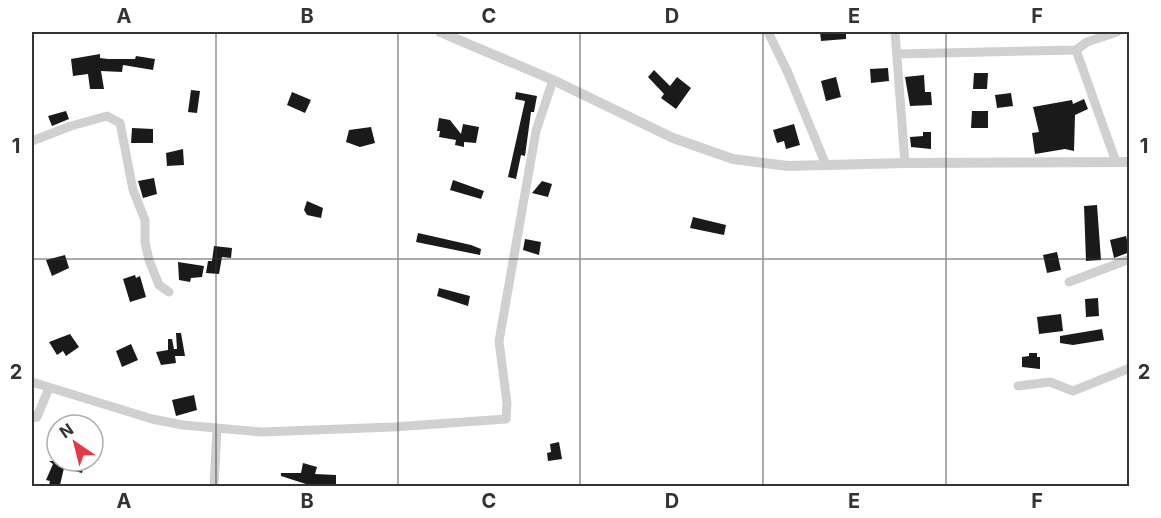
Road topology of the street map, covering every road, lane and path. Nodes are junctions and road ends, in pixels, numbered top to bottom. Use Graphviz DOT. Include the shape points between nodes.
graph roads {
  1 [pos="440,32"];
  2 [pos="768,32"];
  3 [pos="895,32"];
  4 [pos="1117,32"];
  5 [pos="1076,50"];
  6 [pos="897,54"];
  7 [pos="553,80"];
  8 [pos="32,141"];
  9 [pos="1116,162"];
  10 [pos="1130,162"];
  11 [pos="905,163"];
  12 [pos="826,165"];
  13 [pos="1130,259"];
  14 [pos="1069,282"];
  15 [pos="169,292"];
  16 [pos="1130,368"];
  17 [pos="32,382"];
  18 [pos="1018,386"];
  19 [pos="49,388"];
  20 [pos="32,418"];
  21 [pos="217,428"];
  22 [pos="214,486"];
  1 -- 7 [label="street"];
  2 -- 12 [label="street"];
  3 -- 6 [label="street"];
  4 -- 5 [label="street"];
  5 -- 6 [label="street"];
  5 -- 9 [label="street"];
  6 -- 11 [label="street"];
  7 -- 12 [label="street" via="673,138 733,159 788,166"];
  7 -- 21 [label="street" via="536,131 499,341 506,419 285,431"];
  8 -- 15 [label="street" via="107,116 120,123 133,190 145,220 149,260 159,285"];
  9 -- 10 [label="street"];
  9 -- 11 [label="street"];
  11 -- 12 [label="street"];
  13 -- 14 [label="street"];
  16 -- 18 [label="street" via="1073,391 1050,382"];
  17 -- 19 [label="street"];
  19 -- 20 [label="street" via="37,417"];
  19 -- 21 [label="street" via="152,418"];
  21 -- 22 [label="street"];
}
